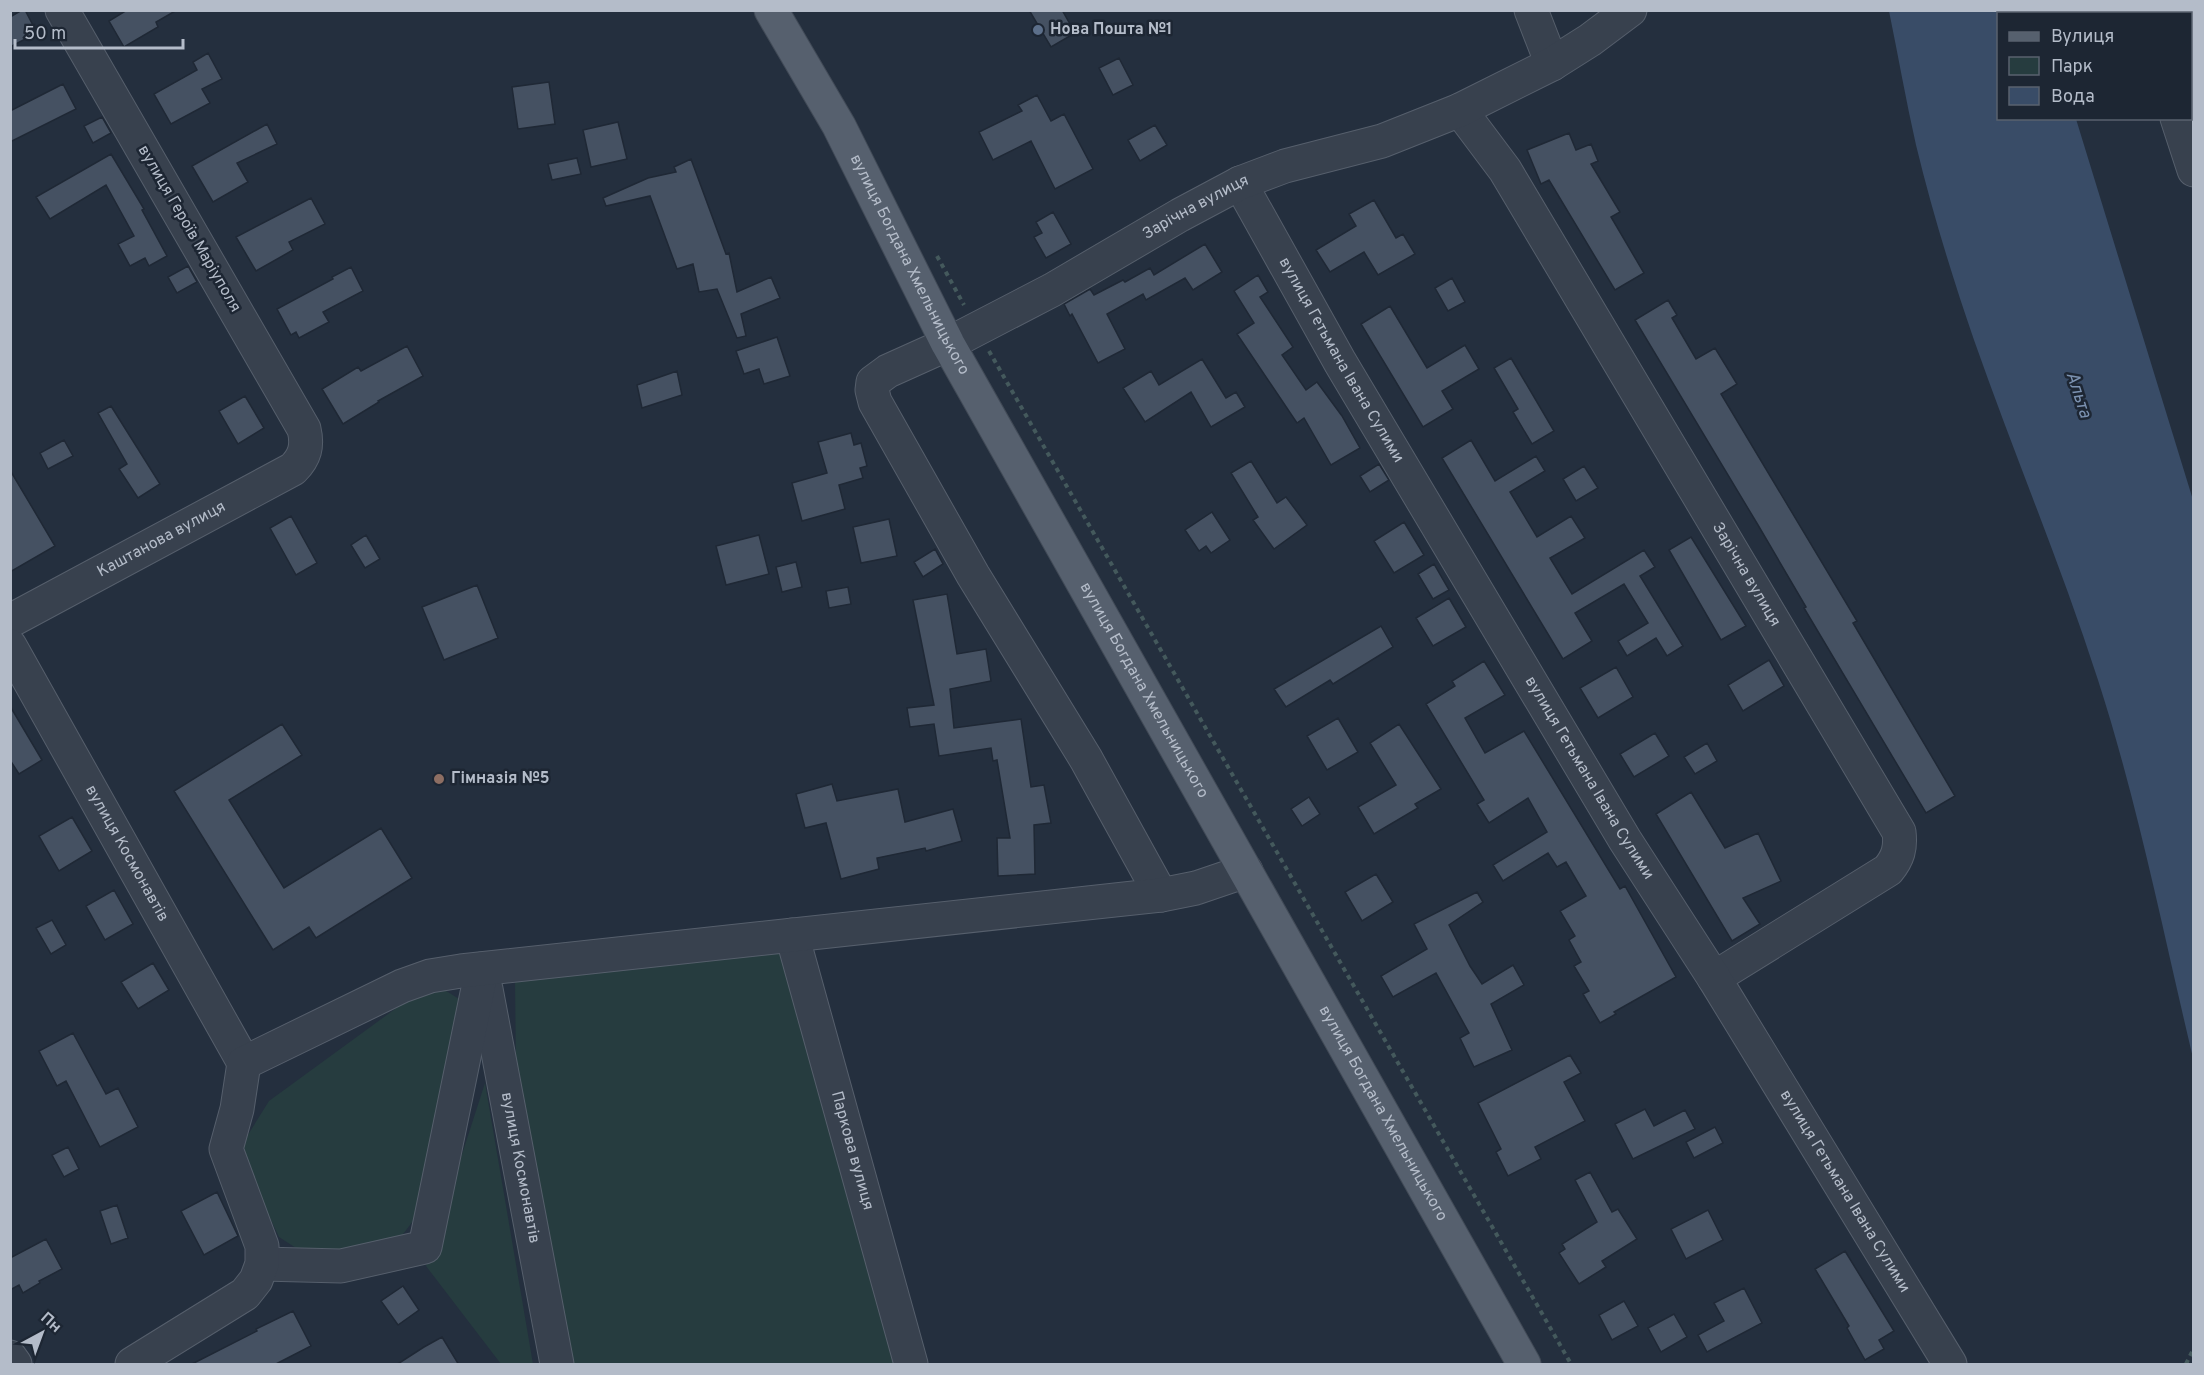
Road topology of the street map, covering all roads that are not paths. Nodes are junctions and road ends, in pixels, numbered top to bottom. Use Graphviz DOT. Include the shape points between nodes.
graph roads {
  1 [pos="62,10"];
  2 [pos="771,10"];
  3 [pos="1531,10"];
  4 [pos="1630,10"];
  5 [pos="1552,64"];
  6 [pos="1460,110"];
  7 [pos="2178,120"];
  8 [pos="2193,170"];
  9 [pos="1240,183"];
  10 [pos="948,344"];
  11 [pos="306,451"];
  12 [pos="10,621"];
  13 [pos="10,646"];
  14 [pos="1246,871"];
  15 [pos="1161,895"];
  16 [pos="792,935"];
  17 [pos="482,969"];
  18 [pos="1714,978"];
  19 [pos="244,1063"];
  20 [pos="262,1264"];
  21 [pos="10,1357"];
  22 [pos="15,1365"];
  23 [pos="132,1365"];
  24 [pos="556,1365"];
  25 [pos="911,1365"];
  26 [pos="1524,1365"];
  27 [pos="1950,1365"];
  1 -- 11 [label="street, вулиця Героїв Маріуполя" via="304,429"];
  2 -- 10 [label="main road, вулиця Богдана Хмельницького" via="839,126"];
  3 -- 5 [label="street"];
  4 -- 5 [label="street, Зарічна вулиця"];
  5 -- 6 [label="street, Зарічна вулиця"];
  6 -- 9 [label="street, Зарічна вулиця" via="1382,141 1285,166"];
  6 -- 18 [label="street, Зарічна вулиця" via="1505,170 1899,832 1899,853 1888,870"];
  7 -- 8 [label="street"];
  9 -- 10 [label="street, Зарічна вулиця"];
  9 -- 18 [label="street, вулиця Гетьмана Івана Сулими" via="1340,362 1521,667"];
  10 -- 14 [label="main road, вулиця Богдана Хмельницького"];
  10 -- 15 [label="street, Зарічна вулиця" via="880,376 873,382 875,402 973,575 1086,759"];
  11 -- 12 [label="street, Каштанова вулиця" via="293,470"];
  13 -- 19 [label="street, вулиця Космонавтів"];
  14 -- 15 [label="street"];
  14 -- 26 [label="main road, вулиця Богдана Хмельницького"];
  15 -- 16 [label="street"];
  16 -- 17 [label="street"];
  16 -- 25 [label="street, Паркова вулиця"];
  17 -- 19 [label="street" via="430,976 402,986"];
  17 -- 20 [label="street" via="425,1248 340,1266"];
  17 -- 24 [label="street, вулиця Космонавтів"];
  18 -- 27 [label="street, вулиця Гетьмана Івана Сулими"];
  19 -- 20 [label="street" via="226,1149 262,1246"];
  20 -- 23 [label="street" via="245,1294"];
  21 -- 22 [label="street"];
}
